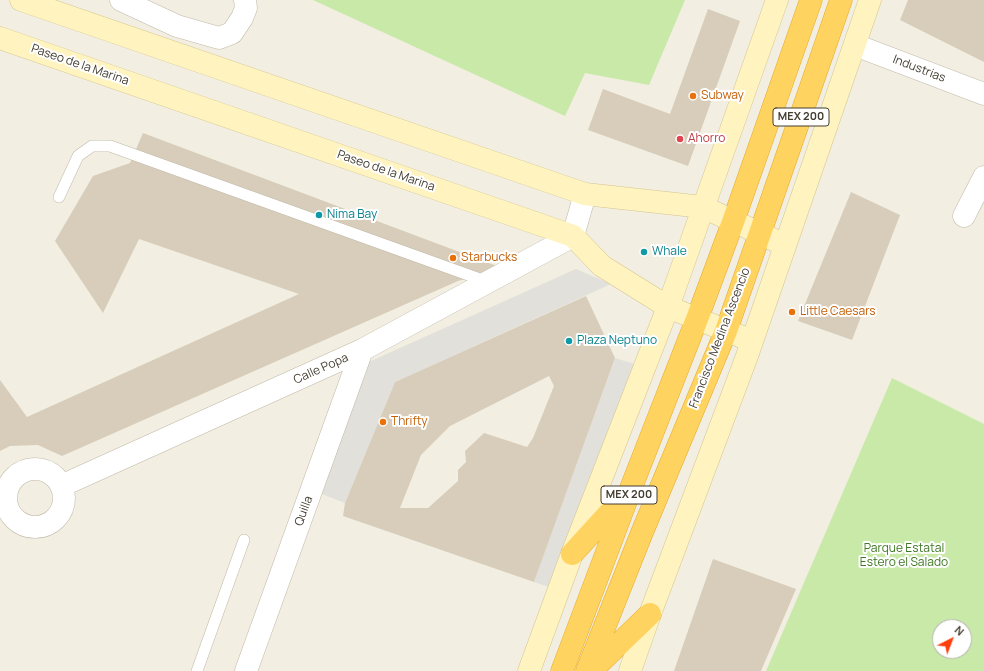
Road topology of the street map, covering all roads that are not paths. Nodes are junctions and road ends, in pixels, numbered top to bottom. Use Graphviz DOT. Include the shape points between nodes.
graph roads {
  1 [pos="21,0"];
  2 [pos="121,0"];
  3 [pos="245,0"];
  4 [pos="777,0"];
  5 [pos="811,0"];
  6 [pos="841,0"];
  7 [pos="870,0"];
  8 [pos="0,38"];
  9 [pos="855,45"];
  10 [pos="984,94"];
  11 [pos="984,177"];
  12 [pos="585,194"];
  13 [pos="59,197"];
  14 [pos="703,207"];
  15 [pos="964,216"];
  16 [pos="733,222"];
  17 [pos="760,234"];
  18 [pos="573,236"];
  19 [pos="785,245"];
  20 [pos="488,282"];
  21 [pos="668,307"];
  22 [pos="697,320"];
  23 [pos="726,331"];
  24 [pos="752,341"];
  25 [pos="362,350"];
  26 [pos="61,486"];
  27 [pos="631,488"];
  28 [pos="244,540"];
  29 [pos="572,554"];
  30 [pos="650,614"];
  31 [pos="197,671"];
  32 [pos="246,671"];
  33 [pos="529,671"];
  34 [pos="562,671"];
  35 [pos="587,671"];
  36 [pos="591,671"];
  37 [pos="630,671"];
  1 -- 12 [label="street"];
  2 -- 3 [label="street" via="177,26 219,38 232,33 246,8"];
  4 -- 14 [label="street"];
  5 -- 16 [label="highway, MEX 200"];
  6 -- 17 [label="highway, Francisco Medina Ascencio / MEX 200"];
  7 -- 9 [label="street"];
  8 -- 18 [label="street, Paseo de la Marina"];
  9 -- 10 [label="street, Industrias"];
  9 -- 19 [label="street"];
  11 -- 15 [label="street"];
  12 -- 14 [label="street"];
  12 -- 18 [label="street"];
  13 -- 20 [label="lane" via="78,156 92,146 110,146"];
  14 -- 16 [label="street"];
  14 -- 21 [label="street"];
  16 -- 17 [label="street"];
  16 -- 22 [label="highway, MEX 200"];
  17 -- 19 [label="street"];
  17 -- 23 [label="highway, Francisco Medina Ascencio / MEX 200"];
  18 -- 20 [label="street, Calle Popa"];
  18 -- 21 [label="street, Paseo de la Marina" via="602,266"];
  19 -- 24 [label="street"];
  20 -- 25 [label="street, Calle Popa"];
  21 -- 22 [label="street, Paseo de la Marina"];
  21 -- 29 [label="street"];
  22 -- 23 [label="street, Paseo de la Marina"];
  22 -- 27 [label="highway, MEX 200"];
  23 -- 24 [label="street, Paseo de la Marina"];
  23 -- 35 [label="highway, Francisco Medina Ascencio / MEX 200" via="640,535"];
  24 -- 30 [label="street"];
  25 -- 26 [label="street, Calle Popa"];
  25 -- 32 [label="street, Quilla"];
  27 -- 29 [label="highway"];
  27 -- 34 [label="highway, MEX 200"];
  28 -- 31 [label="lane"];
  29 -- 33 [label="street"];
  30 -- 36 [label="highway"];
  30 -- 37 [label="street"];
}
